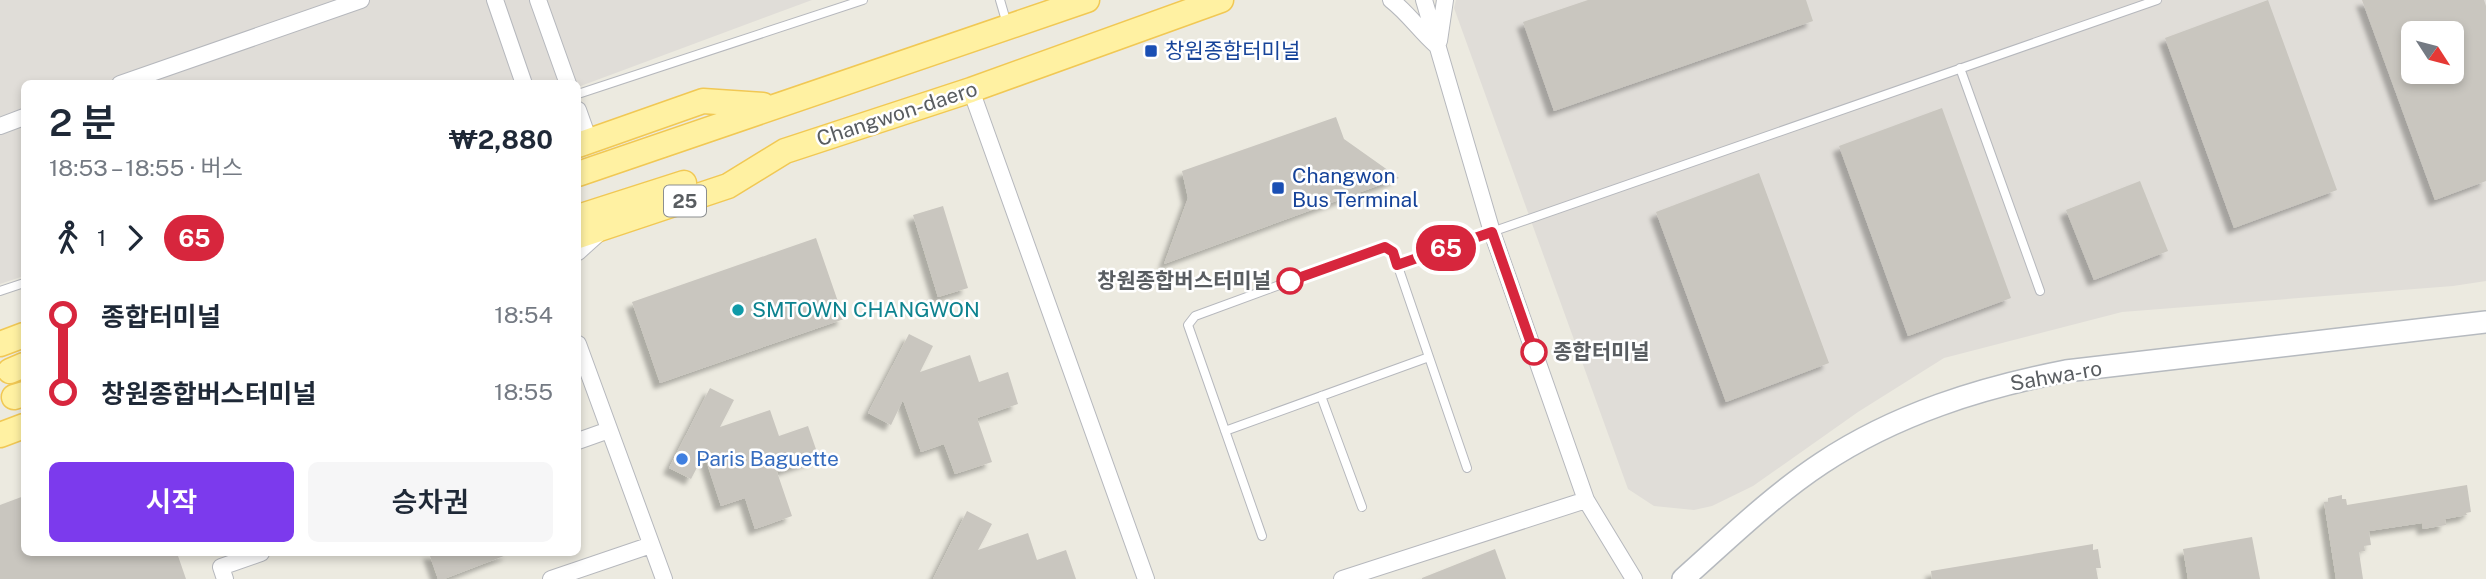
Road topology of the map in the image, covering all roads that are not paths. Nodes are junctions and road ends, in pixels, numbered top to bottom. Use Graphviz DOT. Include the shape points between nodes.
graph roads {
  1 [pos="361,0"];
  2 [pos="495,0"];
  3 [pos="538,0"];
  4 [pos="863,0"];
  5 [pos="1000,0"];
  6 [pos="1087,0"];
  7 [pos="1221,0"];
  8 [pos="1391,0"];
  9 [pos="1424,0"];
  10 [pos="1445,0"];
  11 [pos="2157,0"];
  12 [pos="1008,27"];
  13 [pos="1438,47"];
  14 [pos="1961,68"];
  15 [pos="131,80"];
  16 [pos="523,80"];
  17 [pos="567,80"];
  18 [pos="971,90"];
  19 [pos="581,93"];
  20 [pos="774,105"];
  21 [pos="21,118"];
  22 [pos="0,125"];
  23 [pos="583,143"];
  24 [pos="785,151"];
  25 [pos="581,173"];
  26 [pos="581,216"];
  27 [pos="606,228"];
  28 [pos="1492,232"];
  29 [pos="581,235"];
  30 [pos="581,249"];
  31 [pos="1397,265"];
  32 [pos="21,284"];
  33 [pos="2040,291"];
  34 [pos="0,292"];
  35 [pos="2486,322"];
  36 [pos="581,352"];
  37 [pos="1429,357"];
  38 [pos="1321,396"];
  39 [pos="0,417"];
  40 [pos="21,420"];
  41 [pos="21,427"];
  42 [pos="609,430"];
  43 [pos="1225,431"];
  44 [pos="0,435"];
  45 [pos="581,440"];
  46 [pos="1467,468"];
  47 [pos="1586,500"];
  48 [pos="1362,507"];
  49 [pos="1262,536"];
  50 [pos="651,545"];
  51 [pos="255,556"];
  52 [pos="223,573"];
  53 [pos="551,579"];
  54 [pos="664,579"];
  55 [pos="1146,579"];
  56 [pos="1342,579"];
  57 [pos="1634,579"];
  58 [pos="1683,579"];
  1 -- 15 [label="street"];
  2 -- 16 [label="street"];
  3 -- 17 [label="street"];
  4 -- 19 [label="lane"];
  5 -- 12 [label="lane"];
  6 -- 12 [label="main road"];
  7 -- 18 [label="main road, Changwon-daero"];
  8 -- 13 [label="street"];
  9 -- 13 [label="street"];
  10 -- 13 [label="street"];
  11 -- 14 [label="lane"];
  12 -- 20 [label="main road"];
  13 -- 28 [label="street"];
  14 -- 28 [label="lane"];
  14 -- 33 [label="lane"];
  18 -- 24 [label="main road, Changwon-daero"];
  18 -- 55 [label="street"];
  20 -- 23 [label="main road" via="703,101"];
  20 -- 25 [label="main road"];
  21 -- 22 [label="street"];
  24 -- 26 [label="main road"];
  24 -- 27 [label="main road, Changwon-daero / 25" via="728,186"];
  27 -- 29 [label="main road, Changwon-daero / 25"];
  27 -- 30 [label="street"];
  28 -- 31 [label="lane"];
  28 -- 47 [label="street"];
  31 -- 37 [label="lane"];
  31 -- 43 [label="lane" via="1393,252 1385,247 1195,316 1188,325"];
  32 -- 34 [label="lane"];
  35 -- 58 [label="main road, Sahwa-ro" via="2066,371 1957,398 1867,437 1823,463 1781,493"];
  36 -- 42 [label="street"];
  37 -- 38 [label="lane"];
  37 -- 46 [label="lane"];
  38 -- 43 [label="lane"];
  38 -- 48 [label="lane"];
  39 -- 40 [label="main road"];
  41 -- 44 [label="main road"];
  42 -- 45 [label="street"];
  42 -- 50 [label="street"];
  43 -- 49 [label="lane"];
  47 -- 56 [label="street"];
  47 -- 57 [label="street"];
  50 -- 53 [label="street"];
  50 -- 54 [label="street"];
  51 -- 52 [label="street"];
}
